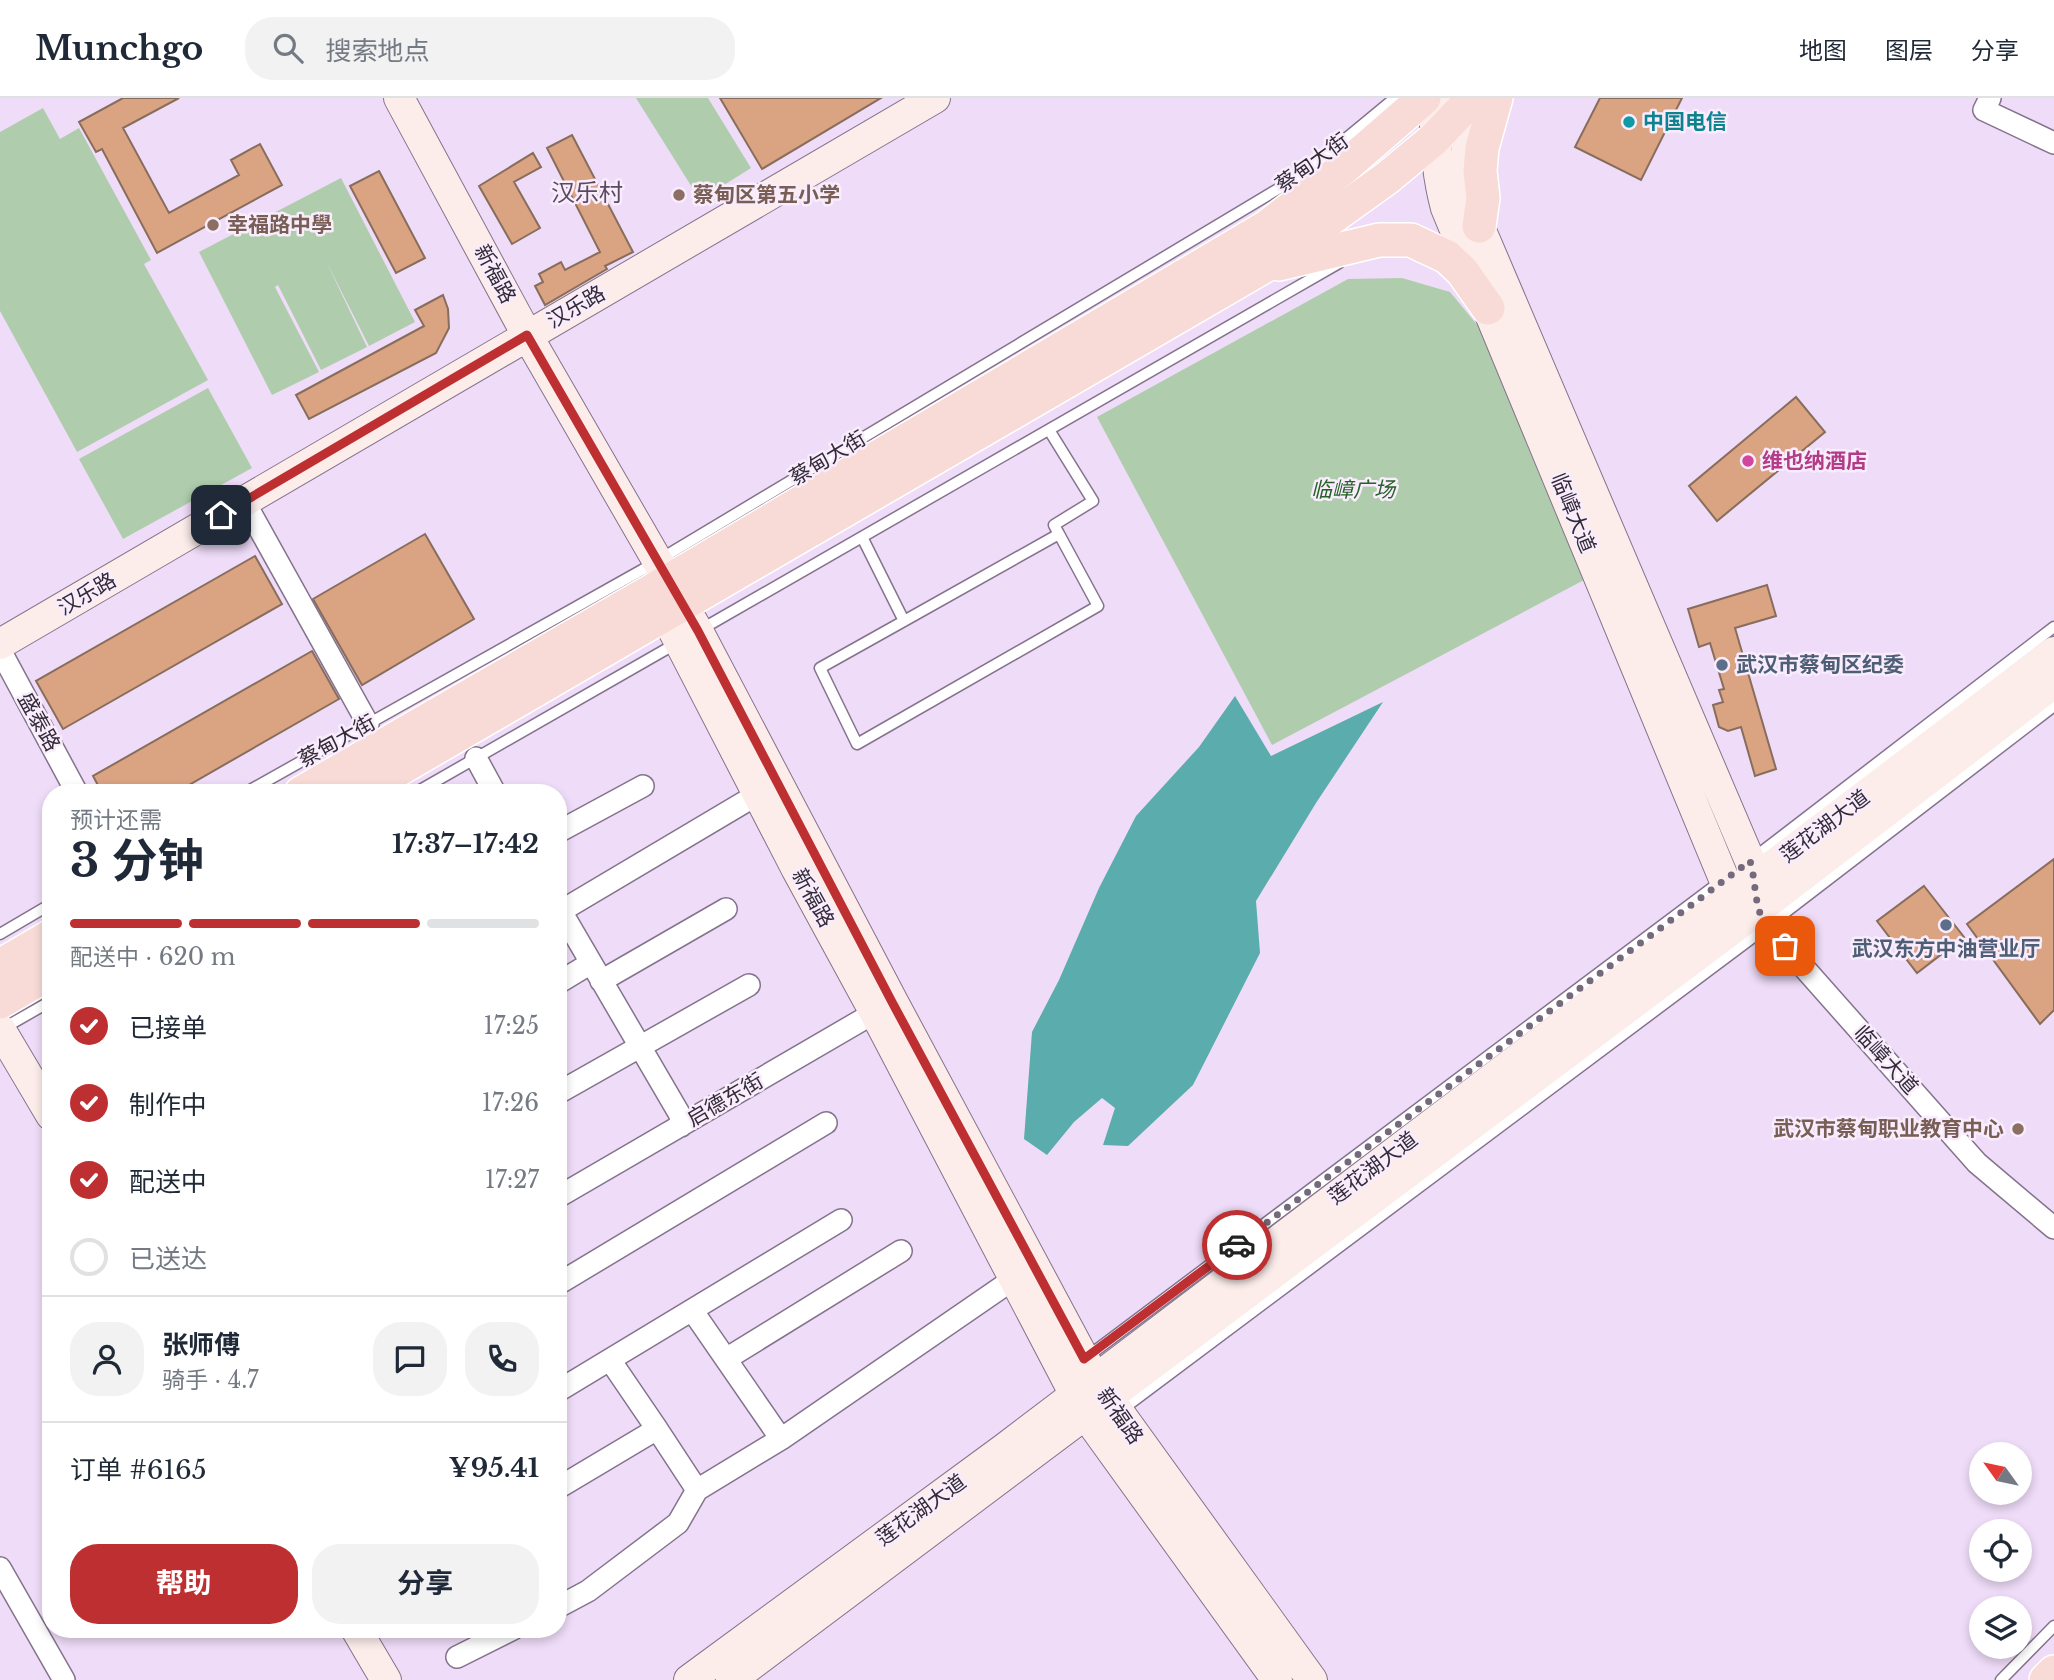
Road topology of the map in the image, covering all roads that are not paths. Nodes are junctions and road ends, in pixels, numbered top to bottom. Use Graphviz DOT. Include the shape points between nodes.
graph roads {
  1 [pos="377,98"];
  2 [pos="399,98"];
  3 [pos="935,98"];
  4 [pos="1397,98"];
  5 [pos="1424,98"];
  6 [pos="1496,98"];
  7 [pos="1509,98"];
  8 [pos="1990,98"];
  9 [pos="1459,100"];
  10 [pos="1434,139"];
  11 [pos="1374,143"];
  12 [pos="2054,143"];
  13 [pos="1482,148"];
  14 [pos="1479,226"];
  15 [pos="1379,240"];
  16 [pos="1263,267"];
  17 [pos="1488,308"];
  18 [pos="521,339"];
  19 [pos="1049,430"];
  20 [pos="244,501"];
  21 [pos="1059,534"];
  22 [pos="862,537"];
  23 [pos="668,599"];
  24 [pos="904,621"];
  25 [pos="2054,627"];
  26 [pos="0,644"];
  27 [pos="0,650"];
  28 [pos="2054,652"];
  29 [pos="2054,683"];
  30 [pos="2054,706"];
  31 [pos="368,724"];
  32 [pos="476,758"];
  33 [pos="72,784"];
  34 [pos="261,784"];
  35 [pos="317,784"];
  36 [pos="372,784"];
  37 [pos="431,784"];
  38 [pos="490,784"];
  39 [pos="643,786"];
  40 [pos="758,794"];
  41 [pos="567,827"];
  42 [pos="1746,886"];
  43 [pos="567,905"];
  44 [pos="42,909"];
  45 [pos="726,909"];
  46 [pos="567,921"];
  47 [pos="0,934"];
  48 [pos="42,941"];
  49 [pos="0,966"];
  50 [pos="596,972"];
  51 [pos="42,977"];
  52 [pos="567,980"];
  53 [pos="749,985"];
  54 [pos="0,1002"];
  55 [pos="42,1006"];
  56 [pos="884,1007"];
  57 [pos="0,1030"];
  58 [pos="640,1047"];
  59 [pos="567,1088"];
  60 [pos="42,1100"];
  61 [pos="825,1124"];
  62 [pos="681,1126"];
  63 [pos="567,1192"];
  64 [pos="841,1220"];
  65 [pos="2054,1228"];
  66 [pos="901,1251"];
  67 [pos="567,1279"];
  68 [pos="1015,1279"];
  69 [pos="692,1310"];
  70 [pos="726,1359"];
  71 [pos="610,1360"];
  72 [pos="567,1386"];
  73 [pos="1094,1392"];
  74 [pos="657,1429"];
  75 [pos="781,1439"];
  76 [pos="567,1483"];
  77 [pos="697,1490"];
  78 [pos="0,1568"];
  79 [pos="567,1602"];
  80 [pos="2054,1626"];
  81 [pos="361,1638"];
  82 [pos="495,1638"];
  83 [pos="457,1657"];
  84 [pos="2054,1672"];
  85 [pos="64,1680"];
  86 [pos="386,1680"];
  87 [pos="689,1680"];
  88 [pos="732,1680"];
  89 [pos="1277,1680"];
  90 [pos="1312,1680"];
  91 [pos="2001,1680"];
  92 [pos="2046,1680"];
  1 -- 18 [label="street, 新福路"];
  2 -- 18 [label="street, 新福路"];
  3 -- 18 [label="street, 汉乐路"];
  4 -- 11 [label="main road"];
  4 -- 23 [label="lane, 蔡甸大街" via="1303,174"];
  5 -- 11 [label="main road, 蔡甸大街"];
  6 -- 13 [label="main road"];
  7 -- 13 [label="lane"];
  8 -- 12 [label="street" via="1984,110"];
  9 -- 10 [label="main road, 蔡甸大街"];
  9 -- 14 [label="street, 临嶂大道" via="1468,183"];
  10 -- 16 [label="main road, 蔡甸大街"];
  10 -- 17 [label="street, 临嶂大道" via="1446,208"];
  11 -- 23 [label="main road, 蔡甸大街" via="1265,228"];
  13 -- 14 [label="main road"];
  14 -- 42 [label="street, 临嶂大道"];
  15 -- 16 [label="main road"];
  15 -- 17 [label="main road" via="1411,240 1447,257"];
  15 -- 19 [label="lane, 蔡甸大街"];
  16 -- 23 [label="main road, 蔡甸大街"];
  17 -- 42 [label="street, 临嶂大道"];
  18 -- 20 [label="street, 汉乐路"];
  18 -- 23 [label="street, 新福路"];
  19 -- 21 [label="lane" via="1093,501 1054,525"];
  19 -- 22 [label="lane, 蔡甸大街"];
  20 -- 26 [label="street, 汉乐路"];
  20 -- 31 [label="street"];
  21 -- 24 [label="lane"];
  21 -- 24 [label="lane" via="1098,606 857,744 820,668"];
  22 -- 23 [label="lane, 蔡甸大街"];
  22 -- 24 [label="lane"];
  23 -- 31 [label="lane, 蔡甸大街"];
  23 -- 32 [label="lane, 蔡甸大街"];
  23 -- 35 [label="main road, 蔡甸大街"];
  23 -- 36 [label="main road, 蔡甸大街"];
  23 -- 40 [label="street, 新福路"];
  23 -- 56 [label="street, 新福路"];
  25 -- 42 [label="lane, 莲花湖大道"];
  27 -- 33 [label="street, 盛泰路"];
  28 -- 42 [label="street, 莲花湖大道"];
  29 -- 42 [label="street, 莲花湖大道"];
  30 -- 42 [label="lane, 莲花湖大道"];
  31 -- 34 [label="lane, 蔡甸大街"];
  32 -- 37 [label="lane, 蔡甸大街"];
  32 -- 38 [label="street"];
  39 -- 41 [label="street"];
  40 -- 43 [label="street"];
  40 -- 56 [label="street, 新福路"];
  42 -- 65 [label="street, 临嶂大道" via="1977,1163"];
  42 -- 73 [label="street, 莲花湖大道"];
  42 -- 73 [label="lane, 莲花湖大道"];
  44 -- 47 [label="lane"];
  45 -- 50 [label="street"];
  46 -- 50 [label="street"];
  48 -- 49 [label="main road"];
  50 -- 52 [label="street"];
  50 -- 58 [label="street"];
  51 -- 54 [label="main road"];
  53 -- 58 [label="street"];
  55 -- 57 [label="lane"];
  56 -- 62 [label="street, 启德东街"];
  56 -- 68 [label="street, 新福路"];
  56 -- 73 [label="street, 新福路"];
  57 -- 60 [label="street"];
  58 -- 59 [label="street"];
  58 -- 62 [label="street" via="680,1115"];
  61 -- 67 [label="street"];
  62 -- 63 [label="street, 启德东街"];
  64 -- 69 [label="street"];
  66 -- 70 [label="street"];
  68 -- 73 [label="street, 新福路"];
  68 -- 75 [label="street"];
  69 -- 70 [label="street"];
  69 -- 71 [label="street"];
  70 -- 75 [label="street"];
  71 -- 72 [label="street"];
  71 -- 74 [label="street"];
  73 -- 87 [label="street, 莲花湖大道"];
  73 -- 88 [label="street, 莲花湖大道"];
  73 -- 89 [label="street, 新福路"];
  73 -- 90 [label="street, 新福路"];
  74 -- 76 [label="street"];
  74 -- 77 [label="street"];
  75 -- 77 [label="street"];
  77 -- 79 [label="street" via="678,1523 589,1591"];
  78 -- 85 [label="street"];
  80 -- 91 [label="lane"];
  81 -- 86 [label="street"];
  82 -- 83 [label="street"];
  84 -- 92 [label="main road"];
}
